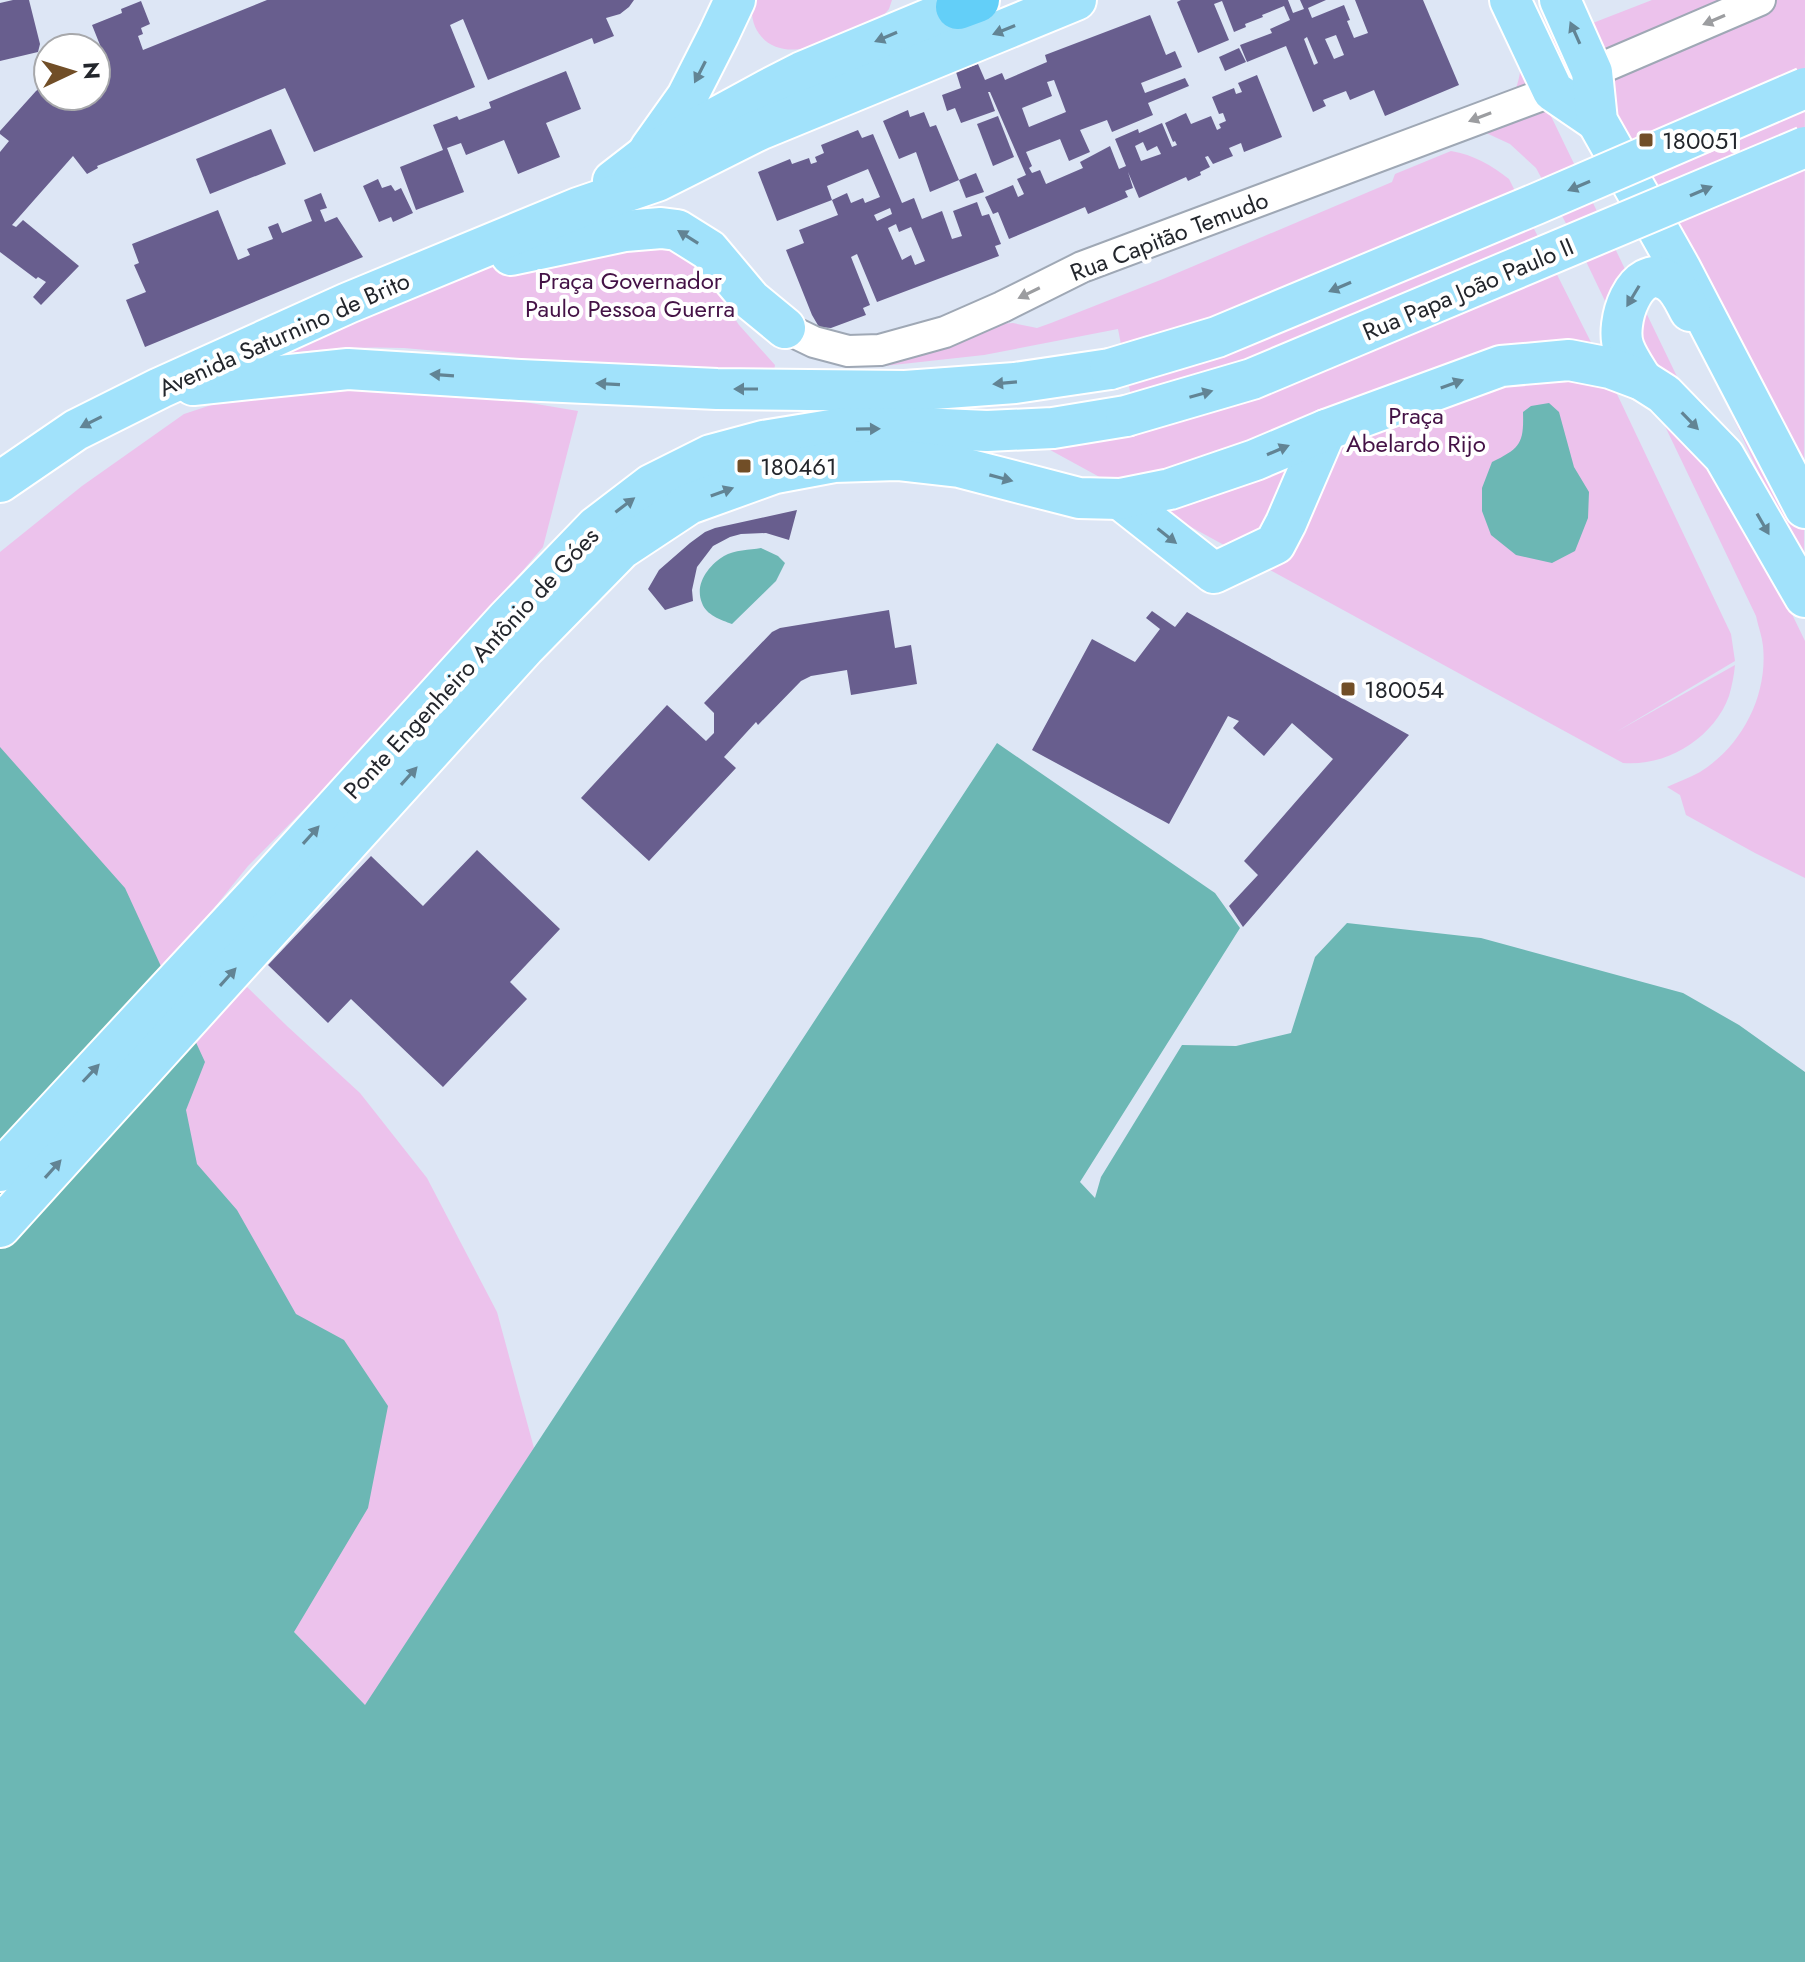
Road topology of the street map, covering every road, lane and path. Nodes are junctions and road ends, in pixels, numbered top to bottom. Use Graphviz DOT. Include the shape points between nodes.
graph roads {
  1 [pos="735,0"];
  2 [pos="1076,0"];
  3 [pos="1510,0"];
  4 [pos="1560,0"];
  5 [pos="1760,0"];
  6 [pos="958,2"];
  7 [pos="1592,72"];
  8 [pos="1805,88"];
  9 [pos="1553,91"];
  10 [pos="1597,121"];
  11 [pos="1805,147"];
  12 [pos="644,157"];
  13 [pos="578,208"];
  14 [pos="417,276"];
  15 [pos="785,328"];
  16 [pos="1726,356"];
  17 [pos="1642,380"];
  18 [pos="160,388"];
  19 [pos="1126,416"];
  20 [pos="1053,428"];
  21 [pos="1326,430"];
  22 [pos="897,460"];
  23 [pos="1805,467"];
  24 [pos="1,482"];
  25 [pos="1120,499"];
  26 [pos="1805,508"];
  27 [pos="1805,597"];
  28 [pos="270,905"];
  29 [pos="0,1171"];
  30 [pos="0,1227"];
  1 -- 12 [label="main road, one-way" via="687,97"];
  2 -- 13 [label="main road, Avenida Saturnino de Brito, one-way" via="759,130 657,181"];
  3 -- 9 [label="main road"];
  7 -- 4 [label="main road, one-way"];
  5 -- 7 [label="street, one-way"];
  6 -- 12 [label="main road, Avenida Saturnino de Brito, one-way" via="802,72"];
  7 -- 10 [label="main road"];
  8 -- 18 [label="main road, one-way, bridge" via="1217,337 1110,369 905,391 702,388 348,369"];
  9 -- 10 [label="main road"];
  9 -- 15 [label="street, Rua Capitão Temudo, one-way" via="1082,267 945,332 880,350 848,351"];
  10 -- 16 [label="main road"];
  19 -- 11 [label="main road, Rua Papa João Paulo II, one-way, bridge" via="1252,379"];
  12 -- 13 [label="main road, Avenida Saturnino de Brito"];
  13 -- 14 [label="main road, Avenida Saturnino de Brito"];
  15 -- 14 [label="main road, one-way" via="751,300 709,250 677,230 625,231"];
  14 -- 18 [label="main road, Avenida Saturnino de Brito"];
  16 -- 17 [label="main road, one-way" via="1702,332 1670,282 1648,280 1630,297 1621,326 1623,347"];
  16 -- 23 [label="main road" via="1770,405"];
  16 -- 26 [label="main road"];
  21 -- 17 [label="main road, one-way" via="1501,366 1569,360"];
  17 -- 27 [label="main road, one-way" via="1664,394 1724,456"];
  18 -- 24 [label="main road, Avenida Saturnino de Brito, one-way" via="76,430"];
  19 -- 20 [label="main road, Ponte Engenheiro Antônio de Góes"];
  20 -- 22 [label="main road" via="1031,440"];
  28 -- 20 [label="main road, Ponte Engenheiro Antônio de Góes, one-way" via="506,620 596,527 651,485 711,455 837,429"];
  25 -- 21 [label="main road, one-way" via="1170,489"];
  25 -- 21 [label="main road, one-way" via="1214,573 1275,544"];
  22 -- 25 [label="main road, one-way" via="959,467 1079,498"];
  28 -- 22 [label="main road, Ponte Engenheiro Antônio de Góes, one-way" via="621,549 689,504 775,473 834,462"];
  29 -- 28 [label="main road, Ponte Engenheiro Antônio de Góes, one-way"];
  30 -- 28 [label="main road, Ponte Engenheiro Antônio de Góes, one-way"];
}
